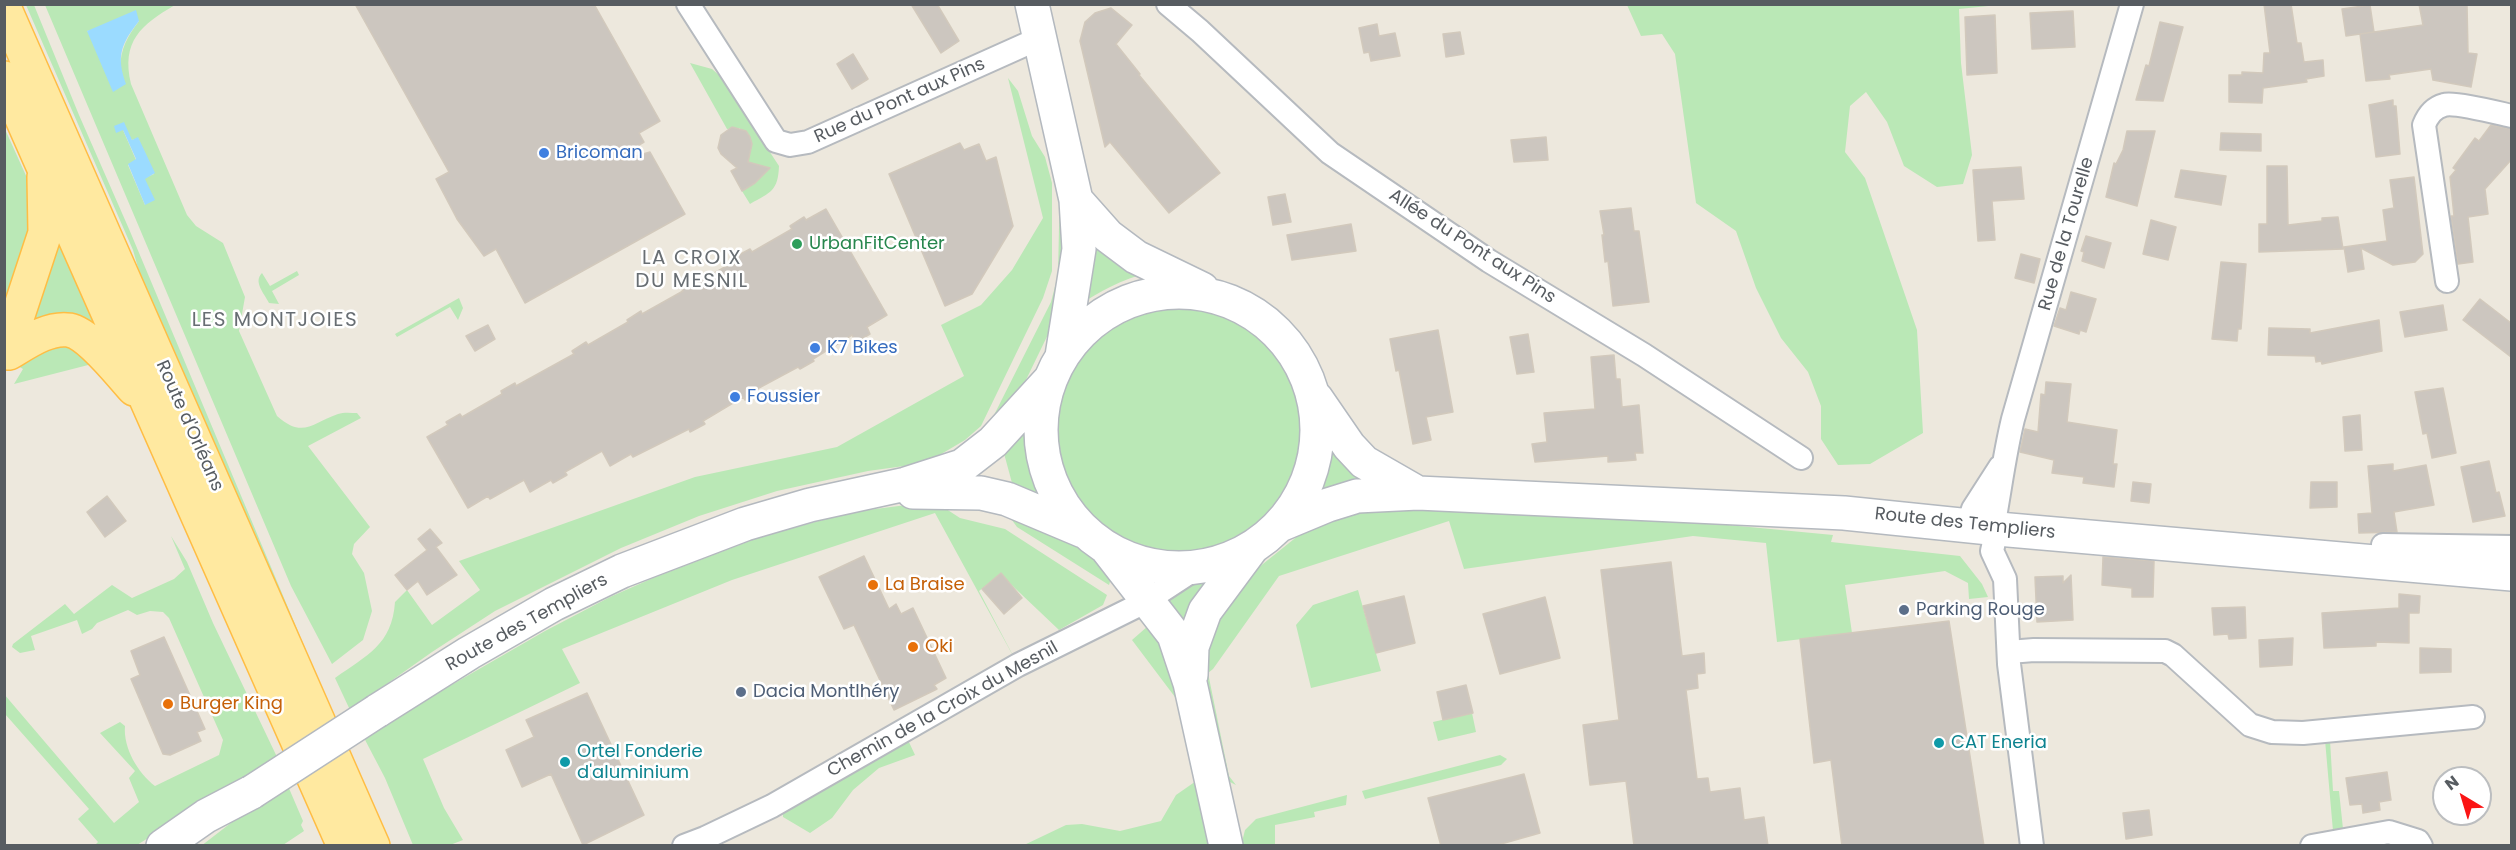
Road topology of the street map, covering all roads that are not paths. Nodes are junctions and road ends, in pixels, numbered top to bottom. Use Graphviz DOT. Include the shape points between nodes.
graph roads {
  1 [pos="688,4"];
  2 [pos="1032,4"];
  3 [pos="1168,4"];
  4 [pos="2132,4"];
  5 [pos="4,7"];
  6 [pos="1040,38"];
  7 [pos="4,78"];
  8 [pos="2511,116"];
  9 [pos="43,162"];
  10 [pos="1076,200"];
  11 [pos="2447,281"];
  12 [pos="1214,295"];
  13 [pos="7,359"];
  14 [pos="1056,368"];
  15 [pos="1313,394"];
  16 [pos="152,407"];
  17 [pos="1801,458"];
  18 [pos="1418,493"];
  19 [pos="860,495"];
  20 [pos="1280,525"];
  21 [pos="1986,527"];
  22 [pos="1096,540"];
  23 [pos="2383,545"];
  24 [pos="2511,547"];
  25 [pos="1252,548"];
  26 [pos="1198,567"];
  27 [pos="2511,574"];
  28 [pos="1148,600"];
  29 [pos="2009,652"];
  30 [pos="1190,683"];
  31 [pos="2473,717"];
  32 [pos="252,792"];
  33 [pos="163,846"];
  34 [pos="182,846"];
  35 [pos="344,846"];
  36 [pos="373,846"];
  37 [pos="684,846"];
  38 [pos="1226,846"];
  39 [pos="2032,846"];
  40 [pos="2312,846"];
  41 [pos="2421,846"];
  1 -- 6 [label="street, Rue du Pont aux Pins" via="776,141 790,145 808,142"];
  2 -- 6 [label="main road"];
  3 -- 17 [label="street, Allée du Pont aux Pins" via="1330,153 1489,261 1644,355"];
  4 -- 21 [label="street, Rue de la Tourelle"];
  5 -- 36 [label="main road, Route d'Orléans"];
  6 -- 10 [label="main road"];
  7 -- 9 [label="main road, Route d'Orléans"];
  8 -- 11 [label="street" via="2447,104 2427,117 2424,125"];
  9 -- 13 [label="main road" via="45,233"];
  9 -- 16 [label="main road, Route d'Orléans"];
  10 -- 12 [label="main road" via="1108,236 1137,256"];
  10 -- 14 [label="main road" via="1079,249"];
  12 -- 14 [label="main road, Route des Templiers" via="1186,291 1156,293 1128,301 1087,327"];
  12 -- 15 [label="main road" via="1238,303 1277,331 1301,364"];
  13 -- 16 [label="main road" via="33,338 70,330 89,342"];
  14 -- 19 [label="main road, Route des Templiers" via="993,442 962,465"];
  14 -- 22 [label="main road" via="1042,406 1040,434 1044,461 1052,487 1066,510"];
  15 -- 18 [label="main road, Route des Templiers" via="1364,462"];
  15 -- 20 [label="main road" via="1318,429 1314,464 1301,497"];
  16 -- 35 [label="main road, Route d'Orléans"];
  18 -- 20 [label="main road, Route des Templiers" via="1357,496"];
  18 -- 21 [label="main road, Route des Templiers" via="1844,513"];
  19 -- 22 [label="main road, Route des Templiers" via="981,493 1007,499"];
  19 -- 32 [label="main road, Route des Templiers, bridge" via="745,524 622,571 554,604 469,653"];
  20 -- 25 [label="main road"];
  21 -- 27 [label="main road, Route des Templiers"];
  21 -- 29 [label="street, Rue de la Tourelle" via="2005,579"];
  22 -- 26 [label="main road, Route des Templiers" via="1128,559 1151,566"];
  22 -- 28 [label="main road"];
  23 -- 24 [label="street"];
  25 -- 26 [label="main road, Route des Templiers"];
  25 -- 30 [label="main road" via="1205,611 1192,646"];
  26 -- 28 [label="street, Chemin de la Croix du Mesnil"];
  28 -- 30 [label="main road" via="1174,635"];
  28 -- 37 [label="street, Chemin de la Croix du Mesnil" via="1013,669 772,806"];
  29 -- 31 [label="street" via="2165,651 2250,726 2272,732 2303,733"];
  29 -- 39 [label="street, Rue de la Tourelle"];
  30 -- 38 [label="main road"];
  32 -- 33 [label="main road, Route des Templiers" via="206,816"];
  32 -- 34 [label="main road, Route des Templiers"];
  40 -- 41 [label="street" via="2389,832 2418,841"];
}
